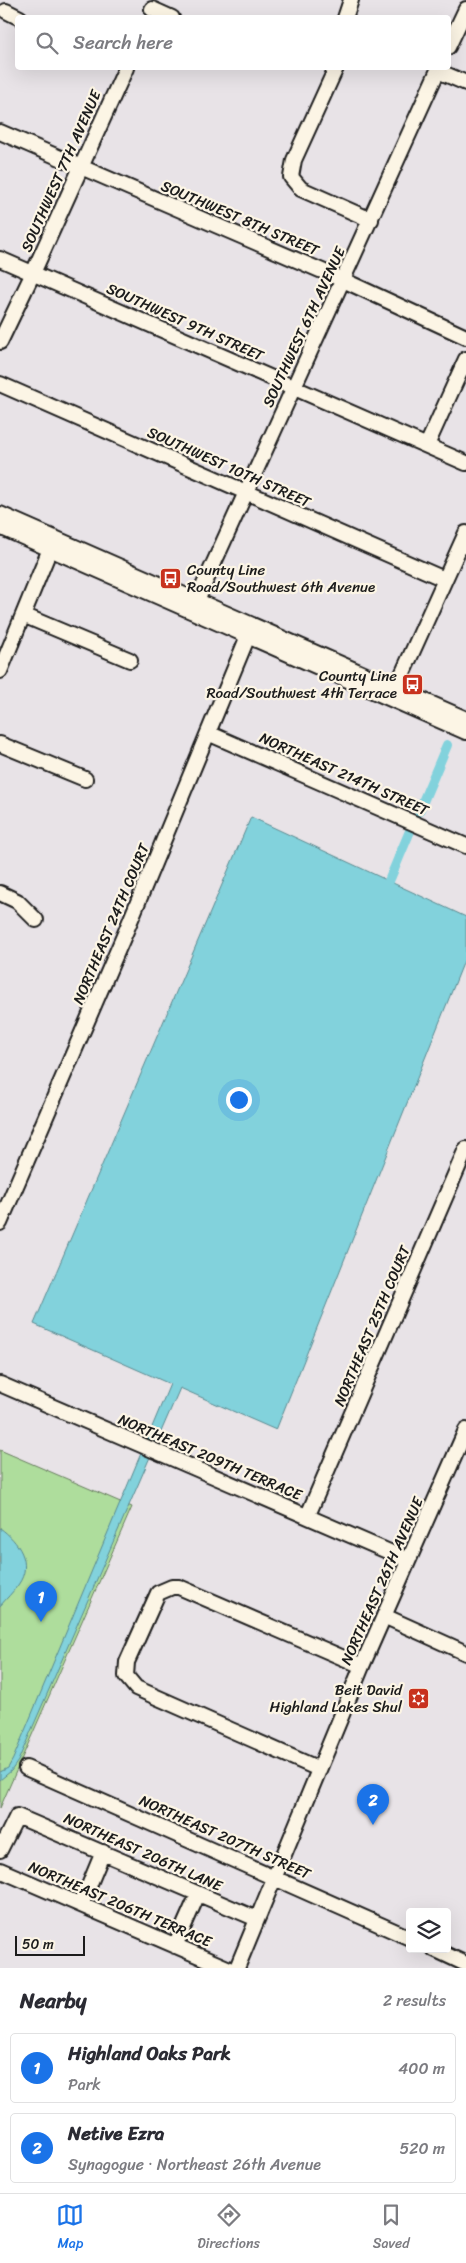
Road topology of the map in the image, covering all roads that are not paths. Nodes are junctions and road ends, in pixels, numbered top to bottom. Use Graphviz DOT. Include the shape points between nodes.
graph roads {
  1 [pos="351,0"];
  2 [pos="152,9"];
  3 [pos="466,9"];
  4 [pos="6,12"];
  5 [pos="165,15"];
  6 [pos="346,15"];
  7 [pos="15,16"];
  8 [pos="451,42"];
  9 [pos="125,70"];
  10 [pos="335,70"];
  11 [pos="439,70"];
  12 [pos="441,70"];
  13 [pos="466,83"];
  14 [pos="0,132"];
  15 [pos="81,168"];
  16 [pos="370,220"];
  17 [pos="0,259"];
  18 [pos="33,273"];
  19 [pos="343,280"];
  20 [pos="466,337"];
  21 [pos="0,342"];
  22 [pos="466,359"];
  23 [pos="0,384"];
  24 [pos="294,387"];
  25 [pos="426,445"];
  26 [pos="466,463"];
  27 [pos="246,492"];
  28 [pos="0,514"];
  29 [pos="0,527"];
  30 [pos="466,533"];
  31 [pos="50,549"];
  32 [pos="444,579"];
  33 [pos="197,600"];
  34 [pos="23,615"];
  35 [pos="248,636"];
  36 [pos="130,660"];
  37 [pos="0,671"];
  38 [pos="396,688"];
  39 [pos="466,719"];
  40 [pos="466,732"];
  41 [pos="208,733"];
  42 [pos="0,744"];
  43 [pos="85,779"];
  44 [pos="466,846"];
  45 [pos="0,893"];
  46 [pos="36,920"];
  47 [pos="466,1149"];
  48 [pos="0,1223"];
  49 [pos="0,1384"];
  50 [pos="466,1430"];
  51 [pos="308,1515"];
  52 [pos="408,1560"];
  53 [pos="384,1616"];
  54 [pos="466,1653"];
  55 [pos="362,1666"];
  56 [pos="26,1768"];
  57 [pos="319,1769"];
  58 [pos="0,1850"];
  59 [pos="103,1852"];
  60 [pos="0,1870"];
  61 [pos="274,1877"];
  62 [pos="198,1894"];
  63 [pos="81,1905"];
  64 [pos="257,1919"];
  65 [pos="406,1936"];
  66 [pos="175,1946"];
  67 [pos="443,1953"];
  68 [pos="466,1964"];
  69 [pos="226,1968"];
  70 [pos="237,1968"];
  1 -- 6 [label="street"];
  2 -- 5 [label="street"];
  3 -- 8 [label="street"];
  4 -- 7 [label="street"];
  9 -- 15 [label="street, SOUTHWEST 7TH AVENUE"];
  10 -- 16 [label="street" via="294,160 292,176 301,189"];
  11 -- 16 [label="street, SOUTHWEST 6TH AVENUE"];
  12 -- 13 [label="street"];
  14 -- 15 [label="street, SOUTHWEST 8TH STREET"];
  15 -- 18 [label="street, SOUTHWEST 7TH AVENUE"];
  15 -- 19 [label="street, SOUTHWEST 8TH STREET"];
  16 -- 19 [label="street, SOUTHWEST 6TH AVENUE"];
  17 -- 18 [label="street, SOUTHWEST 9TH STREET"];
  18 -- 21 [label="street, SOUTHWEST 7TH AVENUE"];
  18 -- 24 [label="street, SOUTHWEST 9TH STREET"];
  19 -- 20 [label="street, SOUTHWEST 8TH STREET"];
  19 -- 24 [label="street, SOUTHWEST 6TH AVENUE"];
  22 -- 25 [label="street"];
  23 -- 27 [label="street, SOUTHWEST 10TH STREET"];
  24 -- 25 [label="street, SOUTHWEST 9TH STREET"];
  24 -- 27 [label="street, SOUTHWEST 6TH AVENUE"];
  25 -- 26 [label="street, SOUTHWEST 9TH STREET"];
  27 -- 32 [label="street, SOUTHWEST 10TH STREET"];
  27 -- 33 [label="street, SOUTHWEST 6TH AVENUE"];
  28 -- 33 [label="street"];
  29 -- 31 [label="street"];
  30 -- 32 [label="street"];
  31 -- 34 [label="street"];
  31 -- 35 [label="street"];
  32 -- 38 [label="street"];
  33 -- 38 [label="street"];
  34 -- 36 [label="street"];
  34 -- 37 [label="street"];
  35 -- 40 [label="street"];
  35 -- 41 [label="street, NORTHEAST 24TH COURT"];
  38 -- 39 [label="street"];
  41 -- 44 [label="street, NORTHEAST 214TH STREET"];
  41 -- 48 [label="street, NORTHEAST 24TH COURT"];
  42 -- 43 [label="street"];
  45 -- 46 [label="street" via="17,901"];
  47 -- 51 [label="street, NORTHEAST 25TH COURT"];
  49 -- 51 [label="street, NORTHEAST 209TH TERRACE"];
  50 -- 52 [label="street, NORTHEAST 26TH AVENUE"];
  51 -- 52 [label="street, NORTHEAST 209TH TERRACE"];
  52 -- 53 [label="street, NORTHEAST 26TH AVENUE"];
  53 -- 54 [label="street"];
  53 -- 55 [label="street, NORTHEAST 26TH AVENUE"];
  55 -- 57 [label="street, NORTHEAST 26TH AVENUE"];
  55 -- 57 [label="street" via="179,1587 158,1593 127,1662 126,1676 136,1688"];
  56 -- 61 [label="street, NORTHEAST 207TH STREET"];
  57 -- 61 [label="street, NORTHEAST 26TH AVENUE"];
  58 -- 59 [label="street, NORTHEAST 206TH LANE" via="17,1816"];
  59 -- 62 [label="street, NORTHEAST 206TH LANE"];
  59 -- 63 [label="street"];
  60 -- 63 [label="street, NORTHEAST 206TH TERRACE"];
  61 -- 64 [label="street, NORTHEAST 26TH AVENUE"];
  61 -- 65 [label="street, NORTHEAST 207TH STREET"];
  62 -- 64 [label="street, NORTHEAST 206TH LANE"];
  62 -- 66 [label="street"];
  63 -- 66 [label="street, NORTHEAST 206TH TERRACE"];
  64 -- 70 [label="street, NORTHEAST 26TH AVENUE"];
  66 -- 69 [label="street, NORTHEAST 206TH TERRACE"];
  67 -- 68 [label="street"];
}
